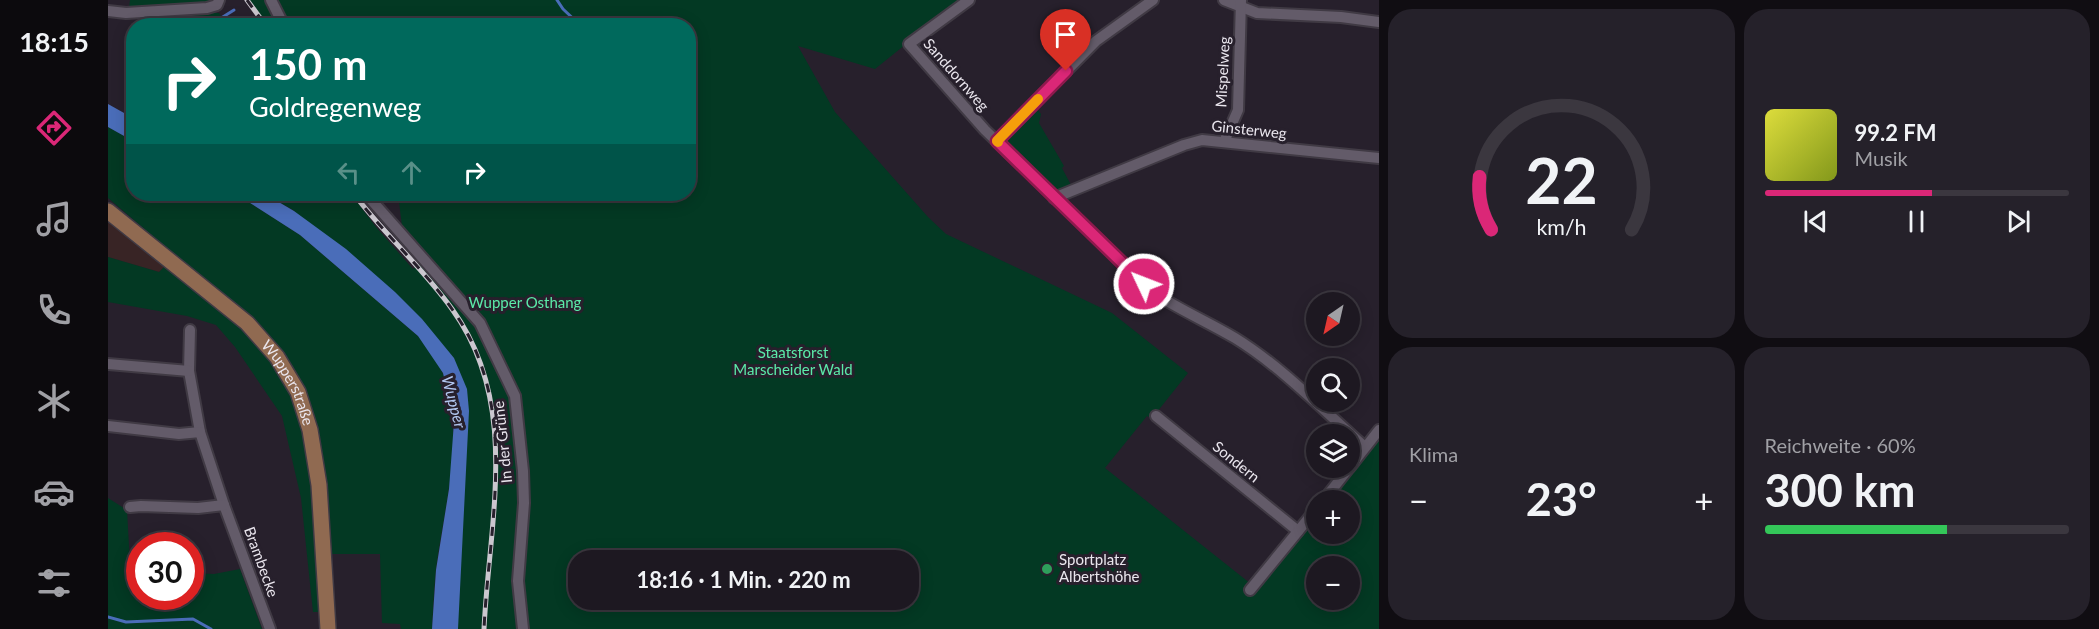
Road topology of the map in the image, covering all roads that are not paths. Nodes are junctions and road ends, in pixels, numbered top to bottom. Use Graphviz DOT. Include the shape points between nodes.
graph roads {
  1 [pos="219,0"];
  2 [pos="270,0"];
  3 [pos="969,0"];
  4 [pos="1153,0"];
  5 [pos="1224,0"];
  6 [pos="1241,3"];
  7 [pos="108,11"];
  8 [pos="280,18"];
  9 [pos="1379,22"];
  10 [pos="997,141"];
  11 [pos="1224,142"];
  12 [pos="1379,158"];
  13 [pos="1054,198"];
  14 [pos="372,201"];
  15 [pos="108,211"];
  16 [pos="190,330"];
  17 [pos="109,363"];
  18 [pos="189,371"];
  19 [pos="1156,416"];
  20 [pos="108,426"];
  21 [pos="1379,430"];
  22 [pos="200,432"];
  23 [pos="1365,447"];
  24 [pos="1360,454"];
  25 [pos="1342,478"];
  26 [pos="1332,490"];
  27 [pos="224,505"];
  28 [pos="130,507"];
  29 [pos="1306,521"];
  30 [pos="1298,531"];
  31 [pos="1250,590"];
  32 [pos="270,629"];
  33 [pos="328,629"];
  34 [pos="523,629"];
  1 -- 7 [label="street" via="217,5 207,8"];
  2 -- 8 [label="street"];
  3 -- 10 [label="street, Sanddornweg" via="909,44"];
  4 -- 10 [label="street" via="1096,41"];
  5 -- 6 [label="street"];
  6 -- 9 [label="street" via="1257,13"];
  6 -- 11 [label="street, Mispelweg" via="1238,110"];
  10 -- 13 [label="street, Sanddornweg"];
  11 -- 12 [label="street, Ginsterweg"];
  11 -- 13 [label="street, Ginsterweg" via="1202,140 1184,145"];
  13 -- 23 [label="street, Sanddornweg" via="1154,293 1235,338"];
  14 -- 34 [label="street, In der Grüne" via="480,323 515,396 523,471 518,582"];
  15 -- 33 [label="main road, Wupperstraße" via="247,323 277,357 298,392 310,430 319,485"];
  16 -- 18 [label="street, Brambecke"];
  17 -- 18 [label="street"];
  18 -- 22 [label="street, Brambecke"];
  19 -- 30 [label="street, Sondern"];
  20 -- 22 [label="street" via="179,434"];
  21 -- 23 [label="street"];
  22 -- 27 [label="street, Brambecke"];
  23 -- 24 [label="street"];
  25 -- 26 [label="street"];
  27 -- 28 [label="street"];
  27 -- 32 [label="street, Brambecke"];
  29 -- 30 [label="street"];
  30 -- 31 [label="street"];
}
